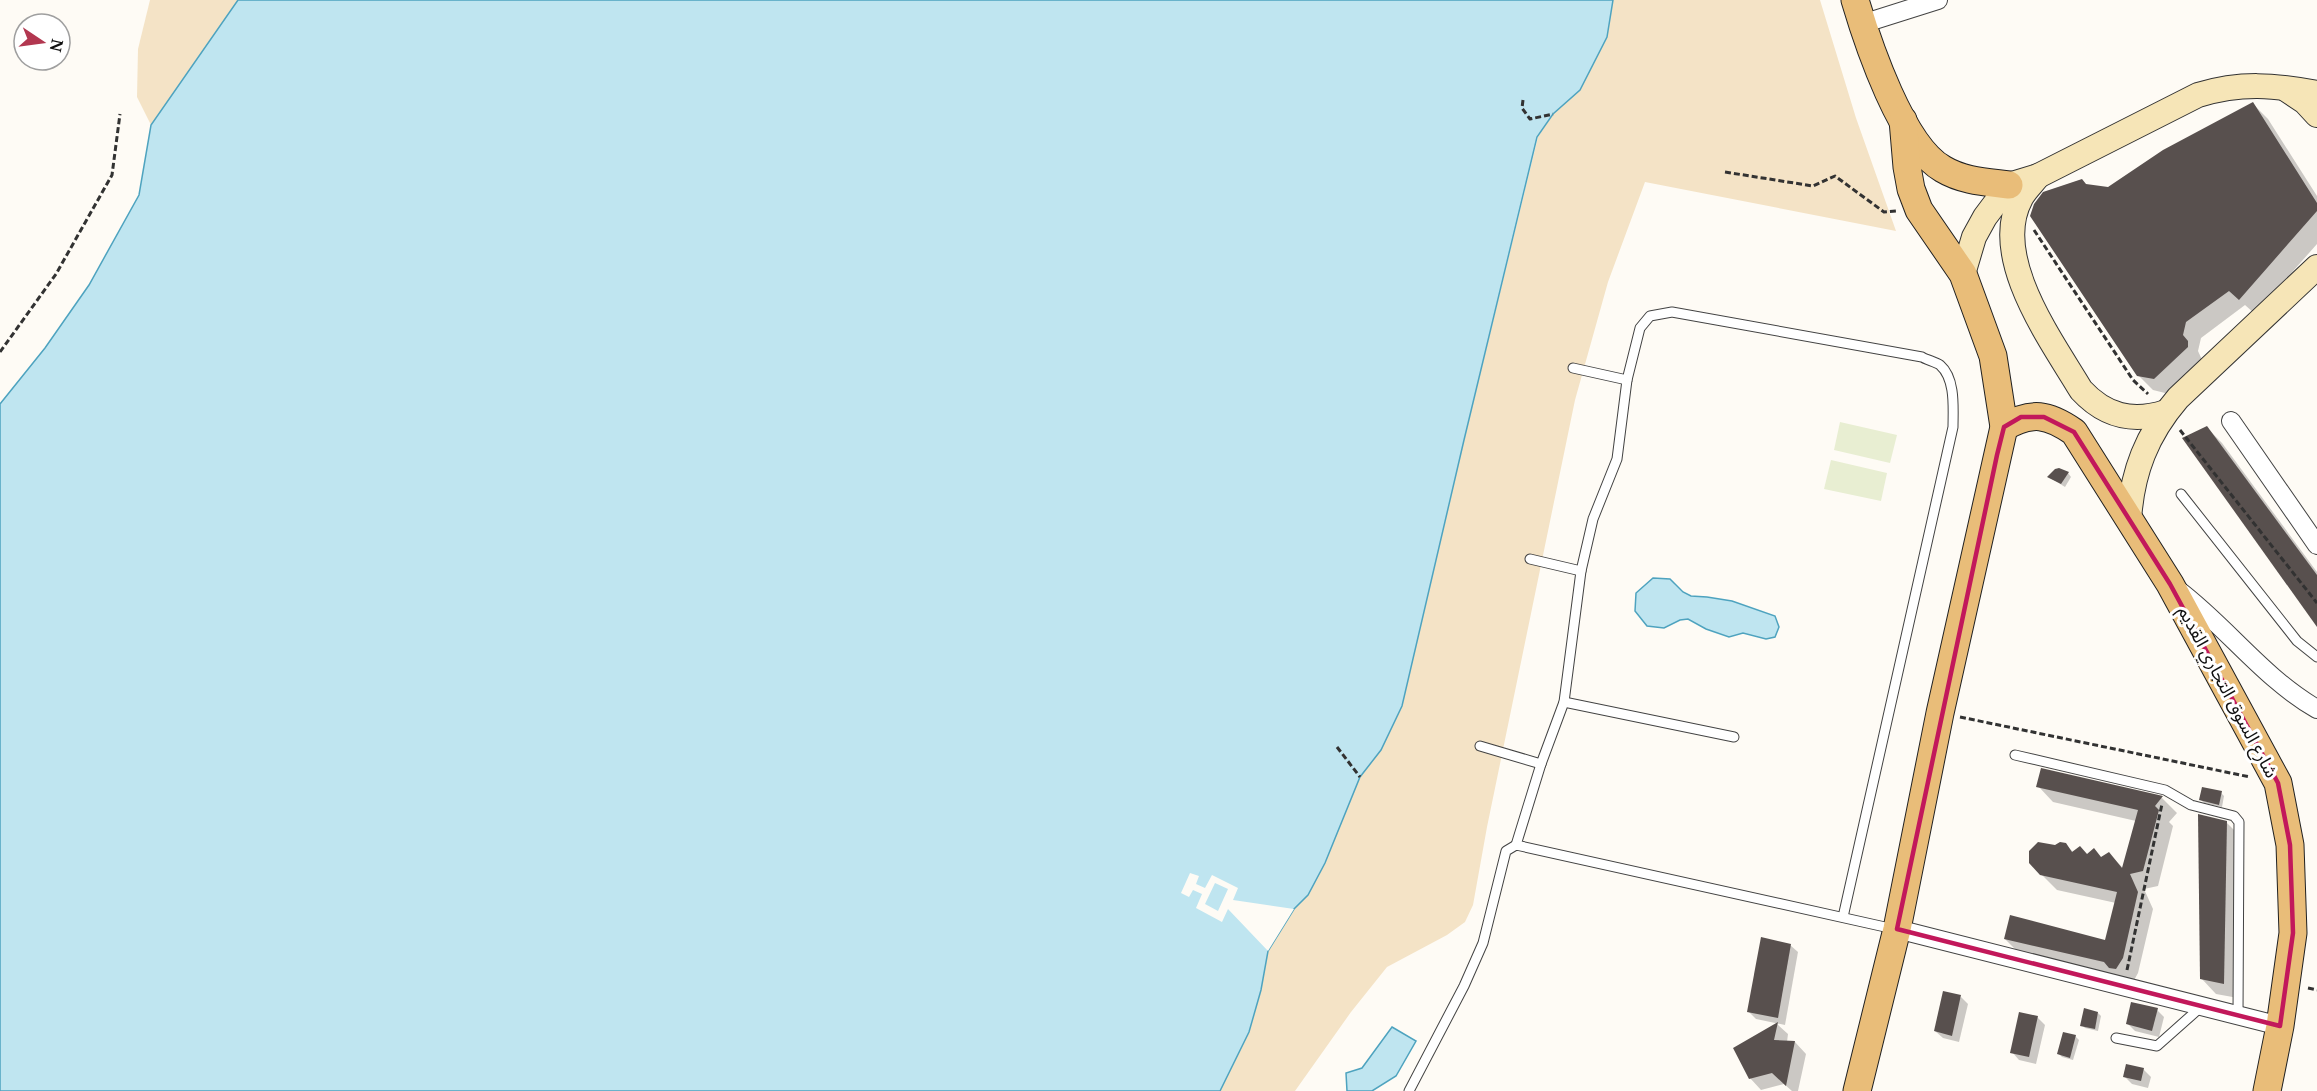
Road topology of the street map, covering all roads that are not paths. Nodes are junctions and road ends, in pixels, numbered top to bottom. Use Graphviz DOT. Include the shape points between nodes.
graph roads {
  1 [pos="1938,0"];
  2 [pos="1859,12"];
  3 [pos="2275,86"];
  4 [pos="2317,93"];
  5 [pos="2317,116"];
  6 [pos="1903,120"];
  7 [pos="2038,176"];
  8 [pos="2009,185"];
  9 [pos="2317,267"];
  10 [pos="1963,274"];
  11 [pos="1573,368"];
  12 [pos="1628,380"];
  13 [pos="2166,412"];
  14 [pos="2231,421"];
  15 [pos="2004,427"];
  16 [pos="2181,494"];
  17 [pos="2129,520"];
  18 [pos="2317,544"];
  19 [pos="1530,559"];
  20 [pos="1581,571"];
  21 [pos="2170,584"];
  22 [pos="2317,657"];
  23 [pos="1564,702"];
  24 [pos="2317,709"];
  25 [pos="1734,737"];
  26 [pos="1480,746"];
  27 [pos="2015,755"];
  28 [pos="1541,764"];
  29 [pos="1515,845"];
  30 [pos="1843,917"];
  31 [pos="1897,929"];
  32 [pos="2202,1006"];
  33 [pos="2238,1014"];
  34 [pos="2280,1026"];
  35 [pos="2116,1038"];
  36 [pos="1409,1091"];
  37 [pos="1857,1091"];
  38 [pos="2267,1091"];
  1 -- 2 [label="street"];
  2 -- 6 [label="main road"];
  3 -- 4 [label="main road"];
  3 -- 5 [label="main road" via="2306,102"];
  3 -- 7 [label="main road" via="2236,86 2198,95"];
  6 -- 8 [label="main road" via="1923,152 1941,168 1973,180"];
  6 -- 10 [label="main road" via="1907,168 1918,210"];
  7 -- 8 [label="main road"];
  7 -- 13 [label="main road" via="2021,198 2014,230 2016,267 2025,294 2090,400 2126,417"];
  8 -- 10 [label="main road" via="1974,237"];
  9 -- 13 [label="main road"];
  10 -- 15 [label="main road" via="1993,356"];
  11 -- 12 [label="lane"];
  12 -- 20 [label="lane" via="1617,459 1593,519"];
  12 -- 30 [label="lane" via="1642,323 1650,316 1672,312 1922,357 1941,366 1947,378 1953,396 1953,427 1947,460"];
  13 -- 17 [label="main road" via="2139,461"];
  14 -- 18 [label="street"];
  15 -- 17 [label="main road, شارع السوق التجاري القديم" via="2021,417 2032,416 2055,420 2074,432"];
  15 -- 31 [label="main road"];
  16 -- 22 [label="lane" via="2297,641"];
  17 -- 21 [label="main road, شارع السوق التجاري القديم"];
  19 -- 20 [label="lane"];
  20 -- 23 [label="lane"];
  21 -- 24 [label="street" via="2203,609 2273,679"];
  21 -- 34 [label="main road, شارع السوق التجاري القديم" via="2277,783 2290,845 2293,933"];
  23 -- 25 [label="lane"];
  23 -- 28 [label="lane"];
  26 -- 28 [label="lane"];
  27 -- 33 [label="lane" via="2165,790 2191,805 2234,816 2239,822"];
  28 -- 29 [label="lane"];
  29 -- 30 [label="lane"];
  29 -- 36 [label="lane" via="1506,851 1483,943"];
  30 -- 31 [label="lane"];
  31 -- 32 [label="street"];
  31 -- 37 [label="main road"];
  32 -- 33 [label="street"];
  32 -- 35 [label="lane" via="2157,1046"];
  33 -- 34 [label="street"];
  34 -- 38 [label="main road, شارع السوق التجاري القديم"];
}
